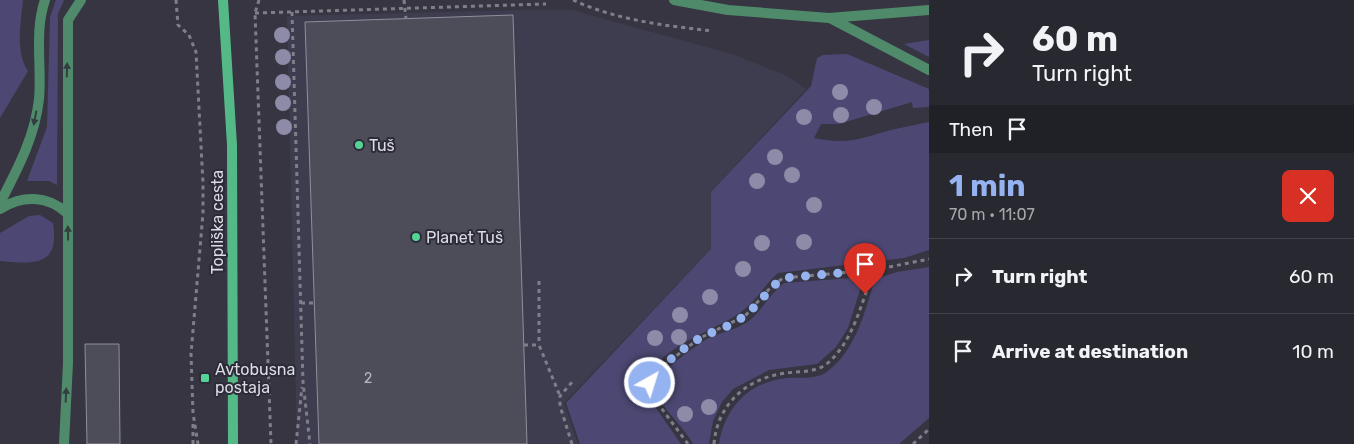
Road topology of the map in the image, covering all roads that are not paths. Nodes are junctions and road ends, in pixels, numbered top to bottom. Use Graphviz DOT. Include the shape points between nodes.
graph roads {
  1 [pos="45,0"];
  2 [pos="82,0"];
  3 [pos="223,0"];
  4 [pos="674,0"];
  5 [pos="929,10"];
  6 [pos="829,18"];
  7 [pos="929,70"];
  8 [pos="0,203"];
  9 [pos="0,209"];
  10 [pos="67,213"];
  11 [pos="64,444"];
  12 [pos="233,444"];
  1 -- 8 [label="street, one-way" via="40,14 36,121 23,158"];
  10 -- 2 [label="street, one-way" via="68,20"];
  3 -- 12 [label="main road, Topliška cesta" via="232,145"];
  4 -- 6 [label="street" via="728,10"];
  5 -- 6 [label="street"];
  6 -- 7 [label="street"];
  9 -- 10 [label="street" via="19,200 36,199 58,205"];
  11 -- 10 [label="street, one-way" via="68,363"];
}
